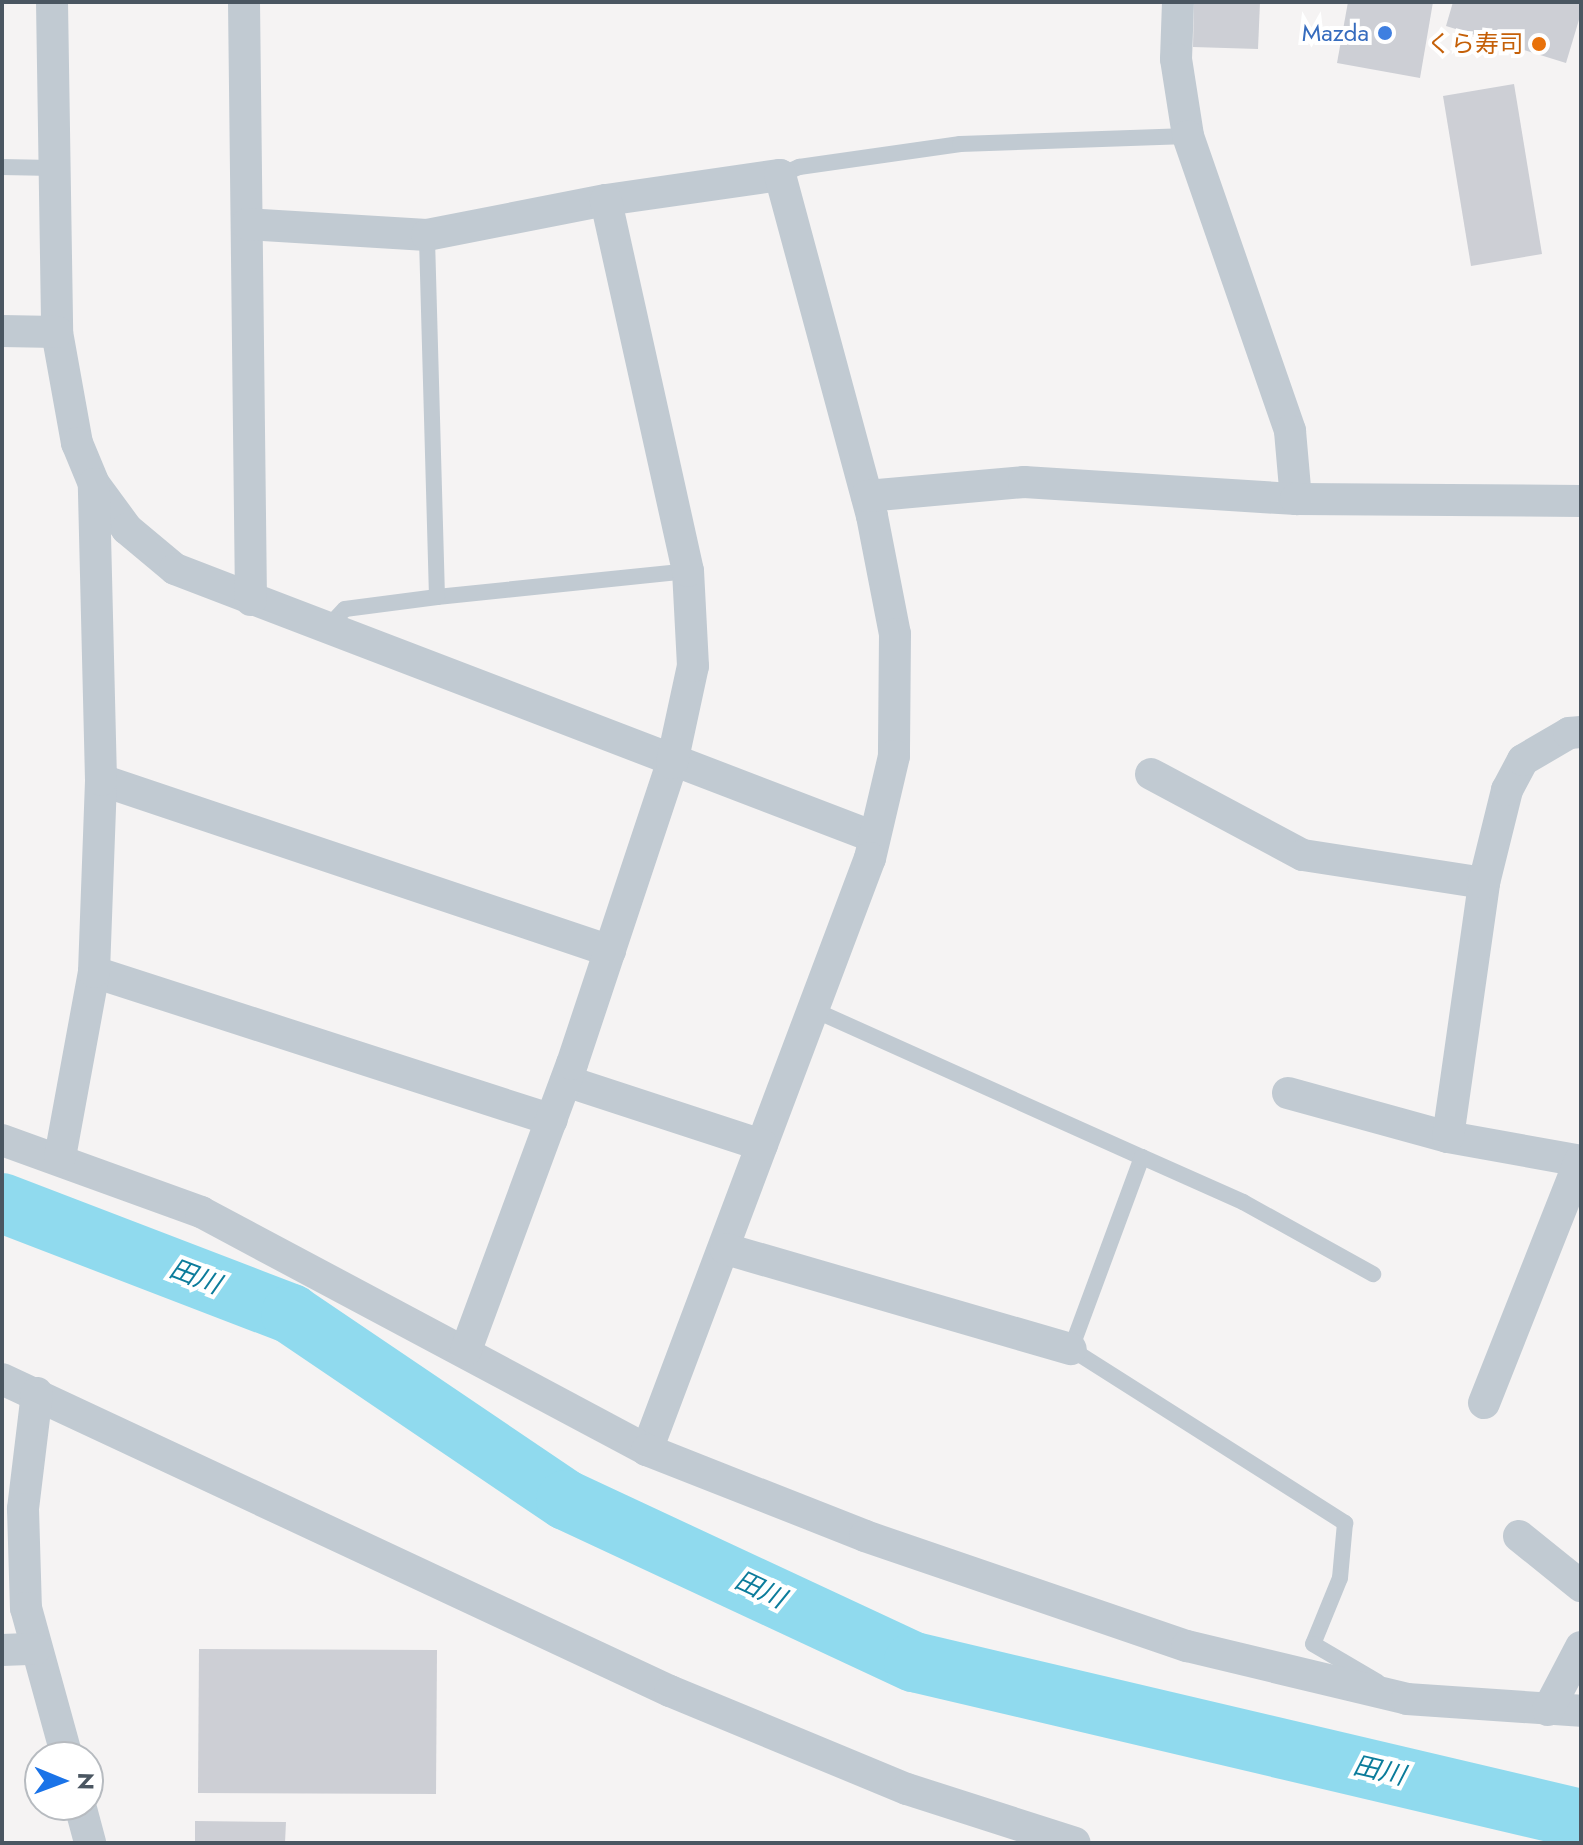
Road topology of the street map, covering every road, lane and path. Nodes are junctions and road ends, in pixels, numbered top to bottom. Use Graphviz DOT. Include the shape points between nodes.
graph roads {
  1 [pos="52,2"];
  2 [pos="244,2"];
  3 [pos="1178,2"];
  4 [pos="1188,136"];
  5 [pos="2,167"];
  6 [pos="53,168"];
  7 [pos="780,175"];
  8 [pos="606,200"];
  9 [pos="247,224"];
  10 [pos="427,235"];
  11 [pos="2,331"];
  12 [pos="57,332"];
  13 [pos="94,484"];
  14 [pos="867,496"];
  15 [pos="1296,499"];
  16 [pos="1581,501"];
  17 [pos="688,571"];
  18 [pos="437,597"];
  19 [pos="251,600"];
  20 [pos="326,629"];
  21 [pos="1581,732"];
  22 [pos="672,763"];
  23 [pos="1151,774"];
  24 [pos="101,780"];
  25 [pos="874,837"];
  26 [pos="1484,883"];
  27 [pos="610,951"];
  28 [pos="94,972"];
  29 [pos="812,1009"];
  30 [pos="566,1081"];
  31 [pos="1288,1093"];
  32 [pos="552,1120"];
  33 [pos="1448,1137"];
  34 [pos="2,1140"];
  35 [pos="762,1145"];
  36 [pos="60,1157"];
  37 [pos="1142,1157"];
  38 [pos="1581,1161"];
  39 [pos="726,1249"];
  40 [pos="1373,1274"];
  41 [pos="1071,1349"];
  42 [pos="466,1350"];
  43 [pos="2,1379"];
  44 [pos="37,1393"];
  45 [pos="1484,1403"];
  46 [pos="647,1450"];
  47 [pos="1519,1536"];
  48 [pos="1581,1586"];
  49 [pos="1581,1647"];
  50 [pos="35,1649"];
  51 [pos="2,1650"];
  52 [pos="1407,1699"];
  53 [pos="1548,1710"];
  54 [pos="1581,1711"];
  55 [pos="62,1741"];
  56 [pos="84,1821"];
  57 [pos="90,1843"];
  58 [pos="1075,1843"];
  1 -- 6 [label="street"];
  2 -- 9 [label="street"];
  3 -- 4 [label="street" via="1176,59"];
  4 -- 7 [label="lane" via="960,144 799,167"];
  4 -- 15 [label="street" via="1290,431"];
  5 -- 6 [label="lane"];
  6 -- 12 [label="street"];
  7 -- 8 [label="street"];
  7 -- 14 [label="street"];
  8 -- 10 [label="street"];
  8 -- 17 [label="street"];
  9 -- 10 [label="street"];
  9 -- 19 [label="street"];
  10 -- 18 [label="lane"];
  11 -- 12 [label="street"];
  12 -- 13 [label="street" via="77,443"];
  13 -- 19 [label="street" via="127,529 175,569"];
  13 -- 24 [label="street"];
  14 -- 15 [label="street" via="1024,482"];
  14 -- 25 [label="street" via="895,634 894,756"];
  15 -- 16 [label="street"];
  17 -- 18 [label="lane"];
  17 -- 22 [label="street" via="693,666"];
  18 -- 20 [label="lane" via="345,609"];
  19 -- 20 [label="street"];
  20 -- 22 [label="street"];
  21 -- 26 [label="street" via="1569,733 1523,760 1507,790"];
  22 -- 25 [label="street"];
  22 -- 27 [label="street"];
  23 -- 26 [label="street" via="1303,855"];
  24 -- 27 [label="street"];
  24 -- 28 [label="street"];
  25 -- 29 [label="street"];
  26 -- 33 [label="street"];
  27 -- 30 [label="street"];
  28 -- 32 [label="street"];
  28 -- 36 [label="street"];
  29 -- 35 [label="street"];
  29 -- 37 [label="lane"];
  30 -- 32 [label="street"];
  30 -- 35 [label="street"];
  31 -- 33 [label="street"];
  32 -- 42 [label="street"];
  33 -- 38 [label="street"];
  34 -- 36 [label="street"];
  35 -- 39 [label="street"];
  36 -- 42 [label="street" via="201,1212"];
  37 -- 40 [label="lane" via="1243,1202"];
  37 -- 41 [label="lane"];
  38 -- 45 [label="street"];
  39 -- 41 [label="street"];
  39 -- 46 [label="street"];
  41 -- 52 [label="lane" via="1345,1523 1340,1578 1313,1644"];
  42 -- 46 [label="street"];
  43 -- 44 [label="street"];
  44 -- 50 [label="street" via="23,1509 26,1608"];
  44 -- 58 [label="street" via="670,1691 907,1789"];
  46 -- 52 [label="street" via="823,1521 1187,1646"];
  47 -- 48 [label="street"];
  49 -- 53 [label="street"];
  50 -- 51 [label="street"];
  50 -- 55 [label="street"];
  52 -- 53 [label="street"];
  53 -- 54 [label="street"];
  56 -- 57 [label="street"];
}
